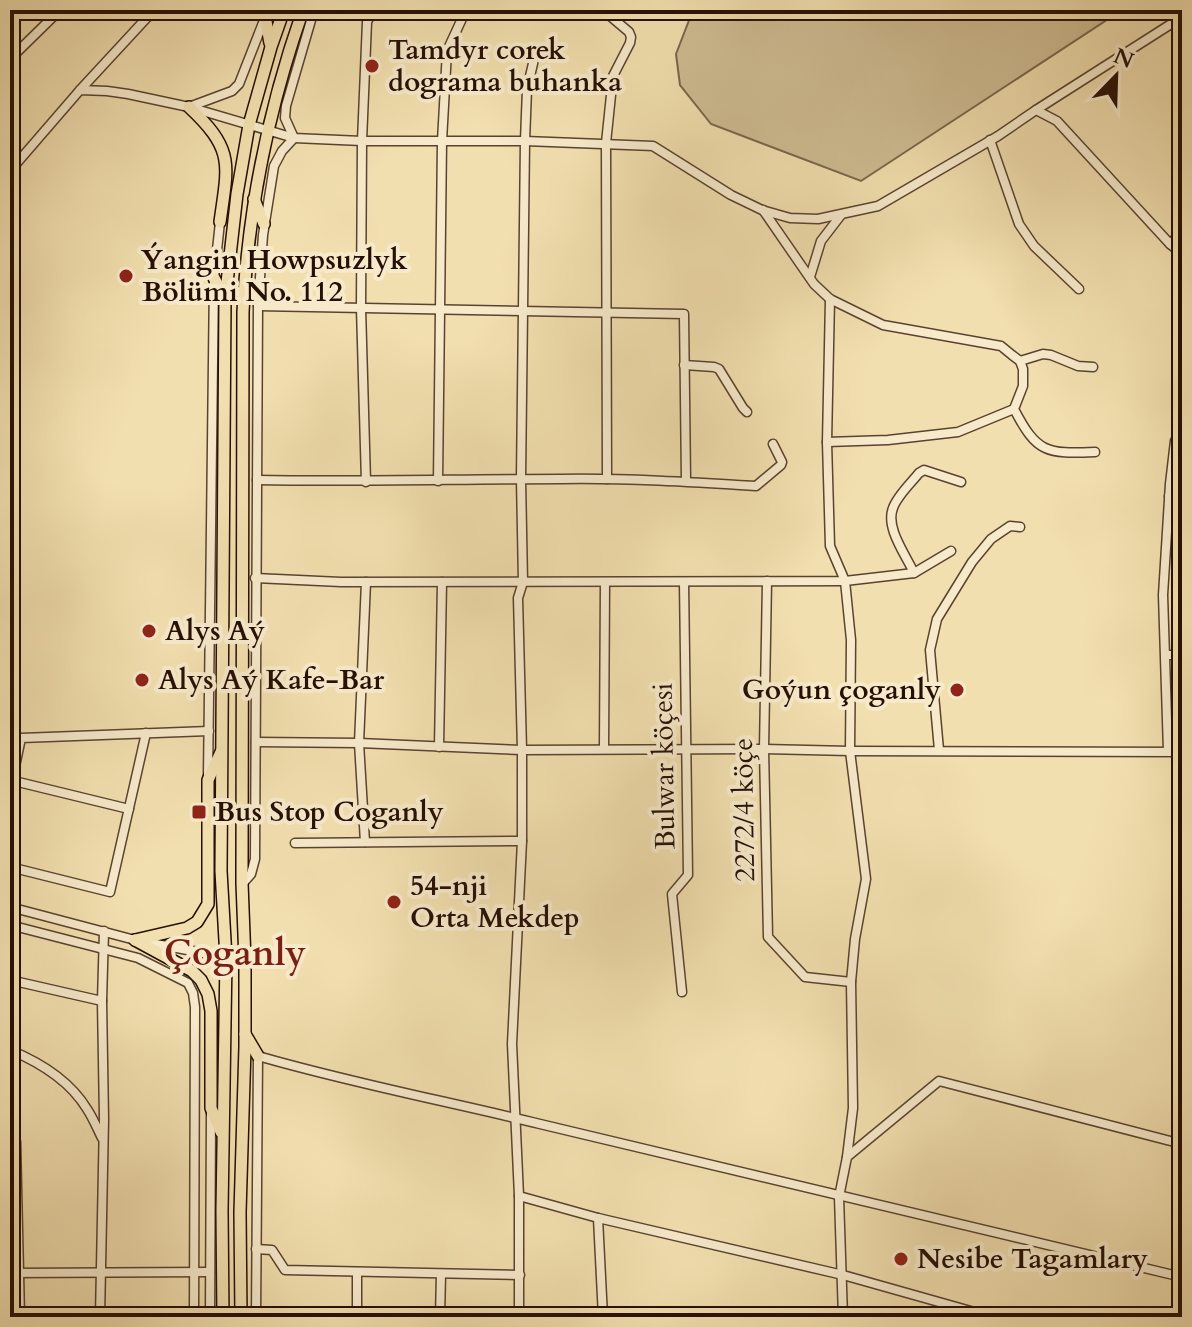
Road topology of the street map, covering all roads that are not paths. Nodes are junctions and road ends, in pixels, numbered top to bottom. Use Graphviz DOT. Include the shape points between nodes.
graph roads {
  1 [pos="60,10"];
  2 [pos="154,10"];
  3 [pos="284,10"];
  4 [pos="303,10"];
  5 [pos="314,10"];
  6 [pos="373,10"];
  7 [pos="466,10"];
  8 [pos="603,10"];
  9 [pos="266,13"];
  10 [pos="1182,17"];
  11 [pos="271,47"];
  12 [pos="535,55"];
  13 [pos="10,59"];
  14 [pos="80,90"];
  15 [pos="189,107"];
  16 [pos="1036,110"];
  17 [pos="249,125"];
  18 [pos="269,131"];
  19 [pos="294,138"];
  20 [pos="990,140"];
  21 [pos="362,141"];
  22 [pos="442,141"];
  23 [pos="525,141"];
  24 [pos="606,143"];
  25 [pos="10,171"];
  26 [pos="237,194"];
  27 [pos="254,199"];
  28 [pos="762,210"];
  29 [pos="841,215"];
  30 [pos="220,222"];
  31 [pos="264,224"];
  32 [pos="1182,232"];
  33 [pos="1170,244"];
  34 [pos="1182,254"];
  35 [pos="810,277"];
  36 [pos="214,278"];
  37 [pos="1079,289"];
  38 [pos="830,299"];
  39 [pos="225,300"];
  40 [pos="258,306"];
  41 [pos="361,308"];
  42 [pos="441,310"];
  43 [pos="523,311"];
  44 [pos="607,313"];
  45 [pos="1020,361"];
  46 [pos="684,365"];
  47 [pos="1093,367"];
  48 [pos="1014,409"];
  49 [pos="747,412"];
  50 [pos="1182,430"];
  51 [pos="827,442"];
  52 [pos="773,444"];
  53 [pos="1095,452"];
  54 [pos="521,479"];
  55 [pos="607,479"];
  56 [pos="257,480"];
  57 [pos="438,481"];
  58 [pos="686,481"];
  59 [pos="366,482"];
  60 [pos="961,482"];
  61 [pos="1169,496"];
  62 [pos="1182,496"];
  63 [pos="1020,527"];
  64 [pos="951,551"];
  65 [pos="914,573"];
  66 [pos="255,578"];
  67 [pos="767,581"];
  68 [pos="845,581"];
  69 [pos="366,582"];
  70 [pos="442,582"];
  71 [pos="523,582"];
  72 [pos="605,582"];
  73 [pos="684,582"];
  74 [pos="1166,655"];
  75 [pos="1182,655"];
  76 [pos="209,731"];
  77 [pos="146,733"];
  78 [pos="256,742"];
  79 [pos="359,743"];
  80 [pos="439,747"];
  81 [pos="223,748"];
  82 [pos="604,748"];
  83 [pos="685,749"];
  84 [pos="764,749"];
  85 [pos="522,750"];
  86 [pos="939,750"];
  87 [pos="850,751"];
  88 [pos="1168,751"];
  89 [pos="1182,752"];
  90 [pos="11,780"];
  91 [pos="208,780"];
  92 [pos="129,809"];
  93 [pos="522,841"];
  94 [pos="365,842"];
  95 [pos="295,843"];
  96 [pos="208,846"];
  97 [pos="10,867"];
  98 [pos="221,871"];
  99 [pos="242,883"];
  100 [pos="10,907"];
  101 [pos="10,925"];
  102 [pos="104,931"];
  103 [pos="135,940"];
  104 [pos="103,948"];
  105 [pos="226,958"];
  106 [pos="245,961"];
  107 [pos="10,980"];
  108 [pos="851,982"];
  109 [pos="682,992"];
  110 [pos="102,1001"];
  111 [pos="225,1022"];
  112 [pos="245,1034"];
  113 [pos="10,1050"];
  114 [pos="211,1056"];
  115 [pos="258,1056"];
  116 [pos="211,1108"];
  117 [pos="515,1118"];
  118 [pos="10,1135"];
  119 [pos="223,1137"];
  120 [pos="103,1140"];
  121 [pos="1182,1144"];
  122 [pos="847,1157"];
  123 [pos="519,1196"];
  124 [pos="839,1197"];
  125 [pos="598,1218"];
  126 [pos="256,1249"];
  127 [pos="102,1271"];
  128 [pos="193,1271"];
  129 [pos="210,1272"];
  130 [pos="357,1272"];
  131 [pos="15,1273"];
  132 [pos="441,1274"];
  133 [pos="520,1275"];
  134 [pos="843,1275"];
  135 [pos="1182,1277"];
  136 [pos="20,1317"];
  137 [pos="100,1317"];
  138 [pos="194,1317"];
  139 [pos="210,1317"];
  140 [pos="223,1317"];
  141 [pos="241,1317"];
  142 [pos="256,1317"];
  143 [pos="357,1317"];
  144 [pos="440,1317"];
  145 [pos="519,1317"];
  146 [pos="603,1317"];
  147 [pos="843,1317"];
  148 [pos="992,1317"];
  1 -- 13 [label="street"];
  2 -- 14 [label="street"];
  3 -- 11 [label="main road"];
  4 -- 18 [label="main road"];
  5 -- 19 [label="street" via="286,106"];
  6 -- 21 [label="street" via="367,22"];
  7 -- 22 [label="street" via="447,51"];
  8 -- 24 [label="street" via="631,37 613,76"];
  9 -- 11 [label="main road"];
  9 -- 15 [label="street" via="239,84"];
  10 -- 16 [label="street"];
  11 -- 17 [label="main road"];
  12 -- 23 [label="street" via="527,89"];
  14 -- 15 [label="street"];
  14 -- 25 [label="street"];
  15 -- 17 [label="street"];
  15 -- 30 [label="main road" via="212,130 223,152 226,176"];
  16 -- 20 [label="street"];
  16 -- 33 [label="street" via="1057,121"];
  17 -- 18 [label="street"];
  17 -- 26 [label="main road"];
  18 -- 19 [label="street"];
  18 -- 27 [label="main road"];
  19 -- 21 [label="street"];
  19 -- 31 [label="street" via="274,166"];
  20 -- 29 [label="street" via="878,206"];
  20 -- 37 [label="street" via="1019,224"];
  21 -- 22 [label="street"];
  21 -- 41 [label="street"];
  22 -- 23 [label="street"];
  22 -- 42 [label="street"];
  23 -- 24 [label="street"];
  23 -- 43 [label="street"];
  24 -- 28 [label="street" via="653,146"];
  24 -- 44 [label="street"];
  26 -- 30 [label="main road"];
  26 -- 39 [label="main road"];
  27 -- 31 [label="main road"];
  27 -- 99 [label="main road" via="243,312"];
  28 -- 29 [label="street" via="790,218"];
  28 -- 35 [label="street"];
  29 -- 35 [label="street" via="821,241"];
  30 -- 36 [label="street"];
  31 -- 40 [label="street"];
  32 -- 33 [label="street"];
  33 -- 34 [label="street"];
  35 -- 38 [label="street"];
  36 -- 39 [label="main road"];
  36 -- 76 [label="street"];
  38 -- 45 [label="street" via="883,325 1001,346"];
  38 -- 51 [label="street"];
  39 -- 81 [label="main road"];
  40 -- 41 [label="street"];
  40 -- 56 [label="street"];
  41 -- 42 [label="street"];
  41 -- 59 [label="street"];
  42 -- 43 [label="street"];
  42 -- 57 [label="street"];
  43 -- 44 [label="street"];
  43 -- 54 [label="street"];
  44 -- 46 [label="street" via="684,314"];
  44 -- 55 [label="street"];
  45 -- 47 [label="street" via="1043,354"];
  45 -- 48 [label="street" via="1023,386"];
  46 -- 49 [label="street" via="719,369"];
  46 -- 58 [label="street"];
  48 -- 51 [label="street" via="958,432"];
  48 -- 53 [label="street" via="1031,439 1048,450"];
  50 -- 61 [label="street" via="1175,441"];
  51 -- 68 [label="street" via="830,546"];
  52 -- 58 [label="street" via="781,465 756,486"];
  54 -- 55 [label="street"];
  54 -- 57 [label="street"];
  54 -- 71 [label="street"];
  55 -- 58 [label="street"];
  56 -- 59 [label="street"];
  56 -- 66 [label="street"];
  57 -- 59 [label="street"];
  60 -- 65 [label="street" via="924,470 893,505 894,533"];
  61 -- 62 [label="street"];
  61 -- 74 [label="street" via="1163,595"];
  63 -- 86 [label="street" via="1010,526 991,539 937,619 930,650"];
  64 -- 65 [label="street"];
  65 -- 68 [label="street"];
  66 -- 69 [label="street"];
  66 -- 78 [label="street"];
  67 -- 68 [label="street"];
  67 -- 73 [label="street"];
  67 -- 84 [label="street, 2272/4 köçe"];
  68 -- 87 [label="street" via="851,640"];
  69 -- 70 [label="street"];
  69 -- 79 [label="street"];
  70 -- 71 [label="street"];
  70 -- 80 [label="street"];
  71 -- 72 [label="street"];
  71 -- 85 [label="street" via="518,598"];
  72 -- 73 [label="street"];
  72 -- 82 [label="street"];
  73 -- 83 [label="street, Bulwar köçesi"];
  74 -- 75 [label="street"];
  74 -- 88 [label="street"];
  76 -- 77 [label="street"];
  76 -- 91 [label="street"];
  77 -- 90 [label="street" via="21,738"];
  77 -- 92 [label="street"];
  78 -- 79 [label="street"];
  78 -- 99 [label="street" via="255,859"];
  79 -- 80 [label="street"];
  79 -- 94 [label="street"];
  80 -- 85 [label="street"];
  81 -- 91 [label="main road"];
  81 -- 98 [label="main road"];
  82 -- 83 [label="street"];
  82 -- 85 [label="street"];
  83 -- 84 [label="street"];
  83 -- 109 [label="street, Bulwar köçesi" via="688,875 672,894"];
  84 -- 87 [label="street"];
  84 -- 108 [label="street, 2272/4 köçe" via="768,937 805,977"];
  85 -- 93 [label="street"];
  86 -- 87 [label="street"];
  86 -- 88 [label="street"];
  87 -- 108 [label="street" via="866,879"];
  88 -- 89 [label="street"];
  90 -- 92 [label="street"];
  91 -- 96 [label="main road"];
  92 -- 97 [label="street" via="110,892"];
  93 -- 94 [label="street"];
  93 -- 117 [label="street" via="512,1044"];
  94 -- 95 [label="street"];
  96 -- 98 [label="main road"];
  96 -- 103 [label="main road" via="208,904 197,922"];
  98 -- 105 [label="main road"];
  99 -- 106 [label="main road"];
  100 -- 102 [label="street"];
  101 -- 104 [label="street"];
  102 -- 103 [label="street"];
  102 -- 104 [label="street"];
  103 -- 105 [label="street"];
  103 -- 114 [label="main road" via="201,980 211,1011"];
  104 -- 110 [label="street"];
  104 -- 128 [label="street" via="170,973 188,983 193,993"];
  105 -- 106 [label="street"];
  105 -- 111 [label="main road"];
  106 -- 112 [label="main road"];
  107 -- 110 [label="street"];
  108 -- 122 [label="street" via="853,1108"];
  110 -- 120 [label="street"];
  111 -- 114 [label="main road"];
  111 -- 119 [label="main road"];
  112 -- 115 [label="main road"];
  112 -- 141 [label="main road"];
  113 -- 120 [label="street" via="74,1091"];
  114 -- 116 [label="main road"];
  115 -- 117 [label="street"];
  115 -- 126 [label="street"];
  116 -- 119 [label="main road"];
  116 -- 129 [label="street"];
  117 -- 123 [label="street"];
  117 -- 124 [label="street"];
  118 -- 131 [label="street" via="16,1142"];
  119 -- 140 [label="main road"];
  120 -- 127 [label="street"];
  121 -- 122 [label="street" via="939,1081"];
  122 -- 124 [label="street"];
  123 -- 125 [label="street"];
  123 -- 133 [label="street"];
  124 -- 134 [label="street"];
  124 -- 135 [label="street"];
  125 -- 134 [label="street"];
  125 -- 146 [label="street"];
  126 -- 130 [label="street" via="272,1250 285,1270"];
  126 -- 142 [label="street"];
  127 -- 128 [label="street"];
  127 -- 131 [label="street"];
  127 -- 137 [label="street"];
  128 -- 129 [label="street"];
  128 -- 138 [label="street"];
  129 -- 139 [label="street"];
  130 -- 132 [label="street"];
  130 -- 143 [label="street"];
  131 -- 136 [label="street"];
  132 -- 133 [label="street"];
  132 -- 144 [label="street"];
  133 -- 145 [label="street"];
  134 -- 147 [label="street"];
  134 -- 148 [label="street"];
}
